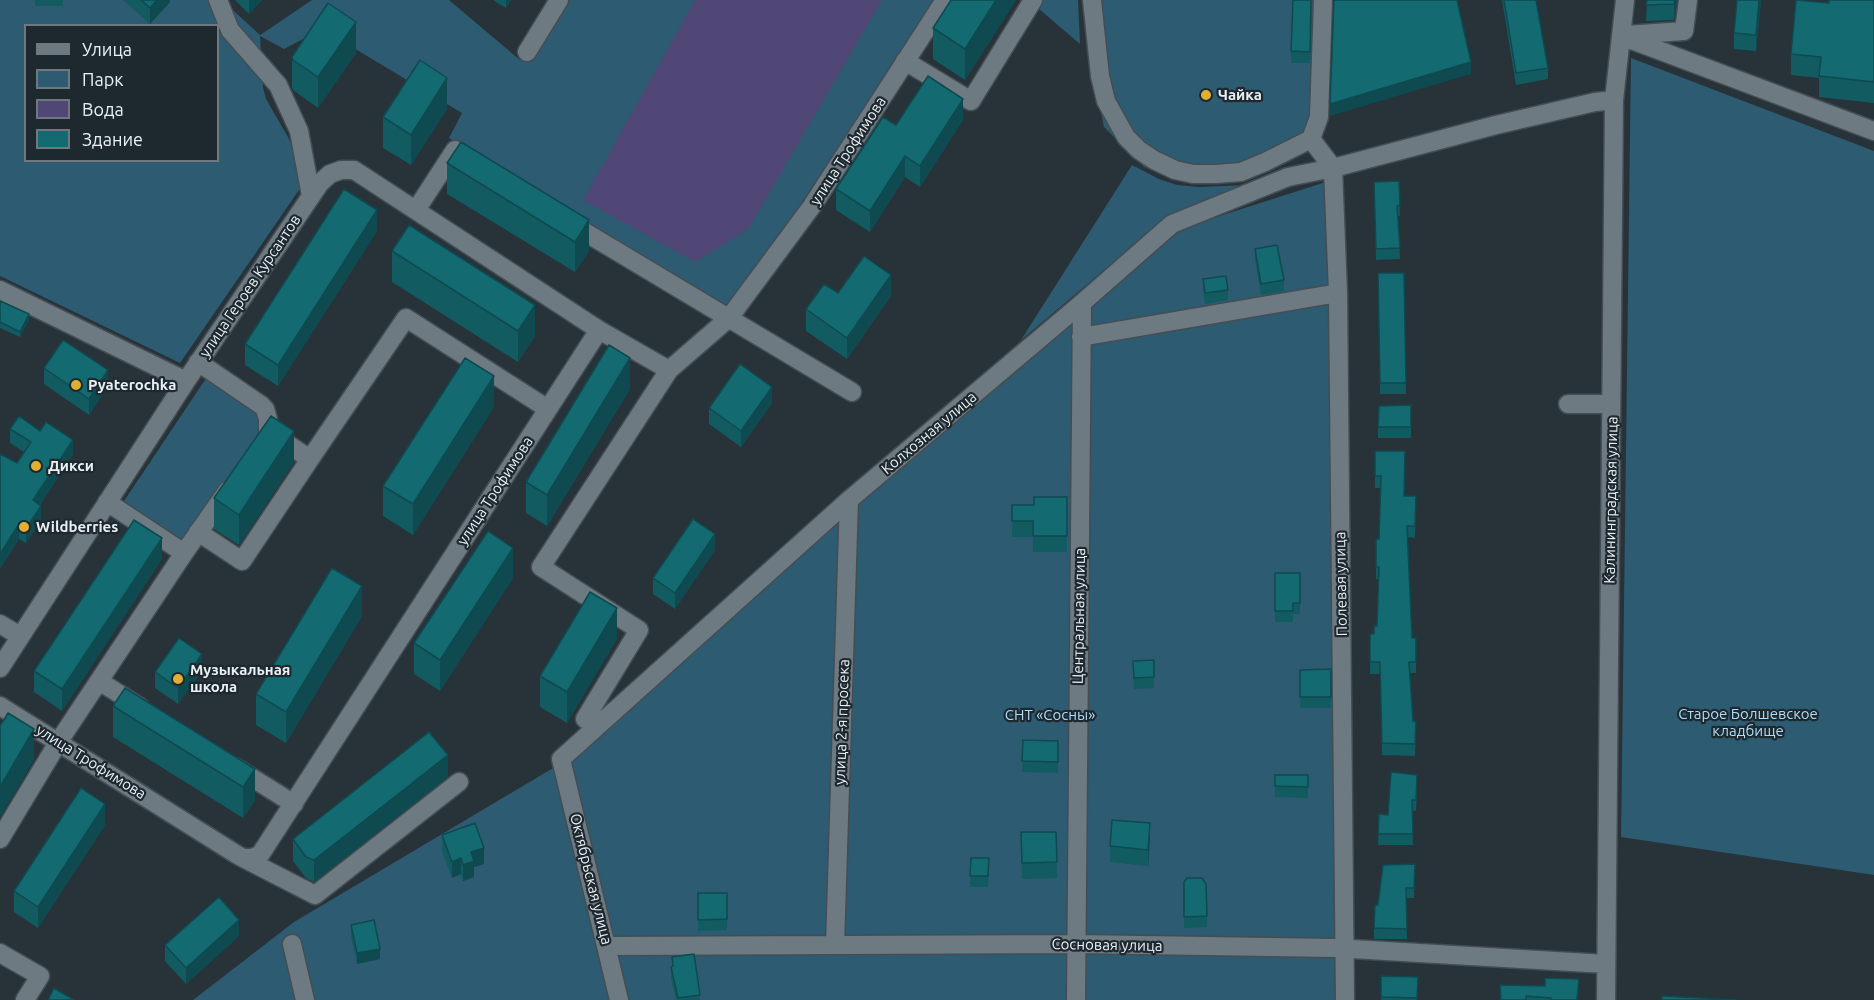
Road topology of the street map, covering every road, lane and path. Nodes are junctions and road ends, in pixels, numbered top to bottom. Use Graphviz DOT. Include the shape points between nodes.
graph roads {
  1 [pos="218,0"];
  2 [pos="559,0"];
  3 [pos="945,0"];
  4 [pos="1033,0"];
  5 [pos="1092,0"];
  6 [pos="1323,0"];
  7 [pos="1625,0"];
  8 [pos="1688,0"];
  9 [pos="1621,36"];
  10 [pos="527,52"];
  11 [pos="905,61"];
  12 [pos="1614,100"];
  13 [pos="1874,131"];
  14 [pos="1311,139"];
  15 [pos="1333,168"];
  16 [pos="494,174"];
  17 [pos="311,196"];
  18 [pos="416,210"];
  19 [pos="552,212"];
  20 [pos="0,290"];
  21 [pos="1338,293"];
  22 [pos="1082,303"];
  23 [pos="729,318"];
  24 [pos="599,330"];
  25 [pos="1081,337"];
  26 [pos="198,362"];
  27 [pos="669,370"];
  28 [pos="186,381"];
  29 [pos="852,392"];
  30 [pos="1568,404"];
  31 [pos="1611,404"];
  32 [pos="548,409"];
  33 [pos="268,431"];
  34 [pos="256,449"];
  35 [pos="310,459"];
  36 [pos="236,477"];
  37 [pos="849,500"];
  38 [pos="107,501"];
  39 [pos="198,532"];
  40 [pos="184,553"];
  41 [pos="0,624"];
  42 [pos="21,636"];
  43 [pos="0,668"];
  44 [pos="99,681"];
  45 [pos="0,706"];
  46 [pos="157,718"];
  47 [pos="585,719"];
  48 [pos="59,741"];
  49 [pos="216,755"];
  50 [pos="561,759"];
  51 [pos="459,782"];
  52 [pos="294,804"];
  53 [pos="0,839"];
  54 [pos="243,858"];
  55 [pos="292,944"];
  56 [pos="1075,944"];
  57 [pos="835,945"];
  58 [pos="607,946"];
  59 [pos="1344,948"];
  60 [pos="0,953"];
  61 [pos="1606,964"];
  62 [pos="25,1000"];
  63 [pos="305,1000"];
  64 [pos="619,1000"];
  65 [pos="1076,1000"];
  66 [pos="1345,1000"];
  67 [pos="1606,1000"];
  1 -- 17 [label="street" via="230,30 278,86 299,131"];
  2 -- 10 [label="street"];
  3 -- 11 [label="street, улица Трофимова"];
  4 -- 11 [label="street" via="971,101"];
  5 -- 14 [label="street" via="1106,101 1126,137 1154,160 1193,174 1241,172"];
  6 -- 14 [label="street" via="1319,117"];
  7 -- 9 [label="street, Калининградская улица"];
  8 -- 9 [label="street" via="1684,31"];
  9 -- 12 [label="street, Калининградская улица"];
  9 -- 13 [label="street"];
  11 -- 23 [label="street, улица Трофимова" via="812,206"];
  12 -- 15 [label="street, Колхозная улица" via="1496,125"];
  12 -- 31 [label="street, Калининградская улица"];
  14 -- 15 [label="street"];
  15 -- 21 [label="street, Полевая улица"];
  15 -- 22 [label="street, Колхозная улица" via="1287,177 1172,224"];
  16 -- 18 [label="street" via="455,150"];
  17 -- 18 [label="street, улица Героев Курсантов" via="330,174 354,170"];
  17 -- 26 [label="street, улица Героев Курсантов"];
  18 -- 24 [label="street, улица Героев Курсантов"];
  19 -- 23 [label="street"];
  20 -- 28 [label="street"];
  21 -- 25 [label="street"];
  21 -- 59 [label="street, Полевая улица"];
  22 -- 25 [label="street, Центральная улица"];
  22 -- 37 [label="street, Колхозная улица"];
  23 -- 27 [label="street, улица Трофимова"];
  23 -- 29 [label="street"];
  24 -- 27 [label="street"];
  24 -- 32 [label="street, улица Трофимова"];
  25 -- 56 [label="street, Центральная улица"];
  26 -- 28 [label="street, улица Героев Курсантов"];
  26 -- 33 [label="street" via="261,405"];
  27 -- 47 [label="street, улица Трофимова" via="541,567 639,630"];
  28 -- 38 [label="street, улица Героев Курсантов"];
  30 -- 31 [label="street"];
  31 -- 61 [label="street, Калининградская улица" via="1618,431"];
  32 -- 35 [label="street" via="406,318"];
  32 -- 52 [label="street, улица Трофимова"];
  33 -- 34 [label="street"];
  33 -- 35 [label="street"];
  35 -- 39 [label="street" via="242,561"];
  36 -- 39 [label="street"];
  37 -- 50 [label="street, Колхозная улица"];
  37 -- 57 [label="street, улица 2-я просека"];
  38 -- 40 [label="street"];
  38 -- 42 [label="street, улица Героев Курсантов"];
  39 -- 40 [label="street"];
  40 -- 44 [label="street"];
  41 -- 42 [label="street"];
  42 -- 43 [label="street, улица Героев Курсантов"];
  44 -- 46 [label="street"];
  44 -- 48 [label="street"];
  45 -- 48 [label="street, улица Трофимова"];
  48 -- 53 [label="street"];
  48 -- 54 [label="street, улица Трофимова"];
  49 -- 52 [label="street"];
  50 -- 58 [label="street, Октябрьская улица"];
  51 -- 54 [label="street" via="315,895"];
  52 -- 54 [label="street, улица Трофимова" via="260,855"];
  55 -- 63 [label="street"];
  56 -- 57 [label="street, Сосновая улица"];
  56 -- 59 [label="street, Сосновая улица"];
  56 -- 65 [label="street, Центральная улица"];
  57 -- 58 [label="street, Сосновая улица"];
  58 -- 64 [label="street, Октябрьская улица"];
  59 -- 61 [label="street, Сосновая улица"];
  59 -- 66 [label="street, Полевая улица"];
  60 -- 62 [label="street" via="40,976"];
  61 -- 67 [label="street, Калининградская улица"];
}
